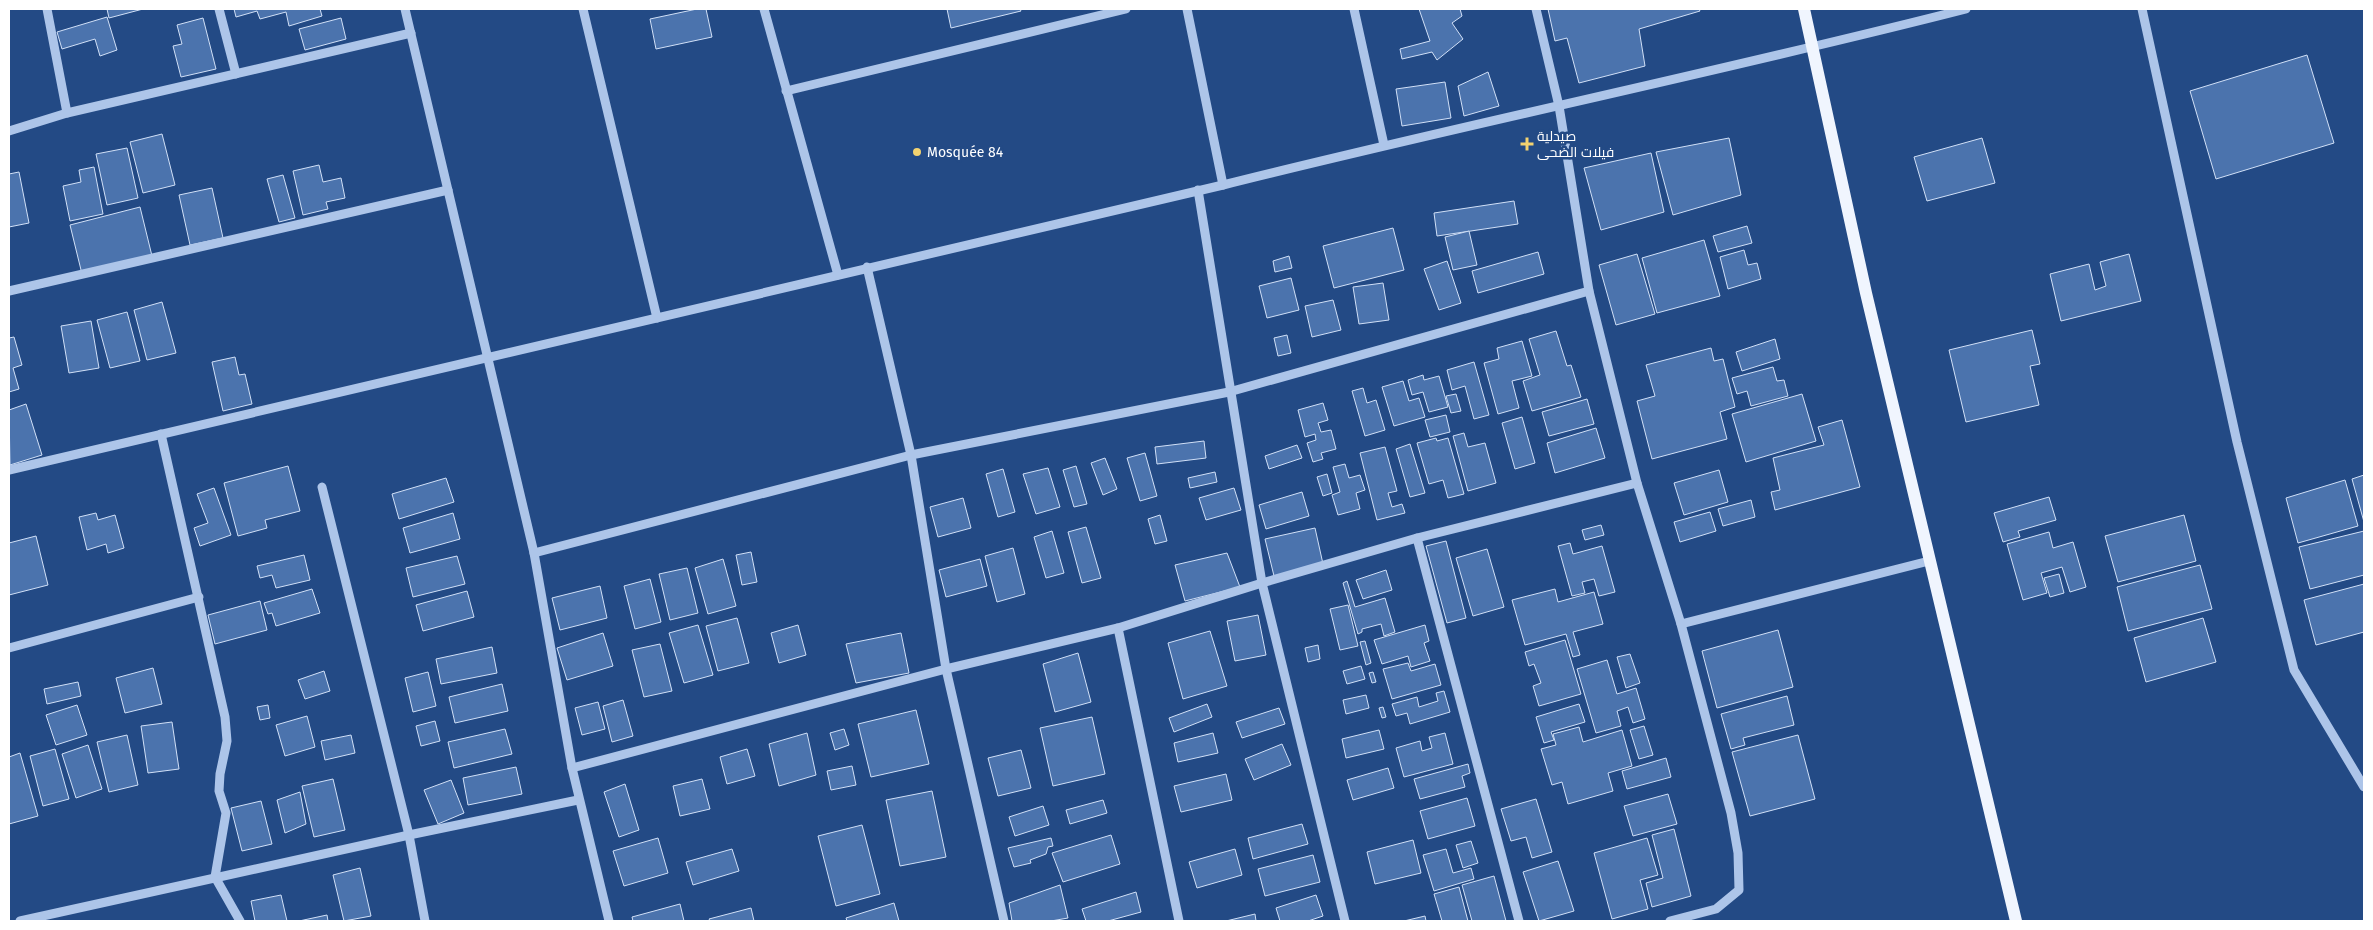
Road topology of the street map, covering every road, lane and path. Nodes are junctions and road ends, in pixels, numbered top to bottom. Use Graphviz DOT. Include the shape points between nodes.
graph roads {
  1 [pos="47,9"];
  2 [pos="219,9"];
  3 [pos="405,9"];
  4 [pos="583,9"];
  5 [pos="764,9"];
  6 [pos="1126,9"];
  7 [pos="1188,9"];
  8 [pos="1354,9"];
  9 [pos="1536,9"];
  10 [pos="1804,9"];
  11 [pos="1966,9"];
  12 [pos="2142,9"];
  13 [pos="411,33"];
  14 [pos="1813,48"];
  15 [pos="236,74"];
  16 [pos="786,91"];
  17 [pos="1560,106"];
  18 [pos="67,113"];
  19 [pos="9,131"];
  20 [pos="1384,145"];
  21 [pos="1223,185"];
  22 [pos="448,190"];
  23 [pos="1198,190"];
  24 [pos="867,267"];
  25 [pos="838,275"];
  26 [pos="9,291"];
  27 [pos="1589,291"];
  28 [pos="657,318"];
  29 [pos="487,358"];
  30 [pos="1230,392"];
  31 [pos="161,434"];
  32 [pos="912,455"];
  33 [pos="9,470"];
  34 [pos="1637,483"];
  35 [pos="322,487"];
  36 [pos="1417,538"];
  37 [pos="534,553"];
  38 [pos="1930,561"];
  39 [pos="1262,583"];
  40 [pos="199,597"];
  41 [pos="1681,624"];
  42 [pos="1118,628"];
  43 [pos="9,648"];
  44 [pos="946,669"];
  45 [pos="572,768"];
  46 [pos="2364,787"];
  47 [pos="578,800"];
  48 [pos="409,835"];
  49 [pos="215,877"];
  50 [pos="20,921"];
  51 [pos="240,921"];
  52 [pos="425,921"];
  53 [pos="609,921"];
  54 [pos="1004,921"];
  55 [pos="1179,921"];
  56 [pos="1345,921"];
  57 [pos="1519,921"];
  58 [pos="1670,921"];
  59 [pos="2016,921"];
  1 -- 18 [label="street"];
  2 -- 15 [label="street"];
  3 -- 13 [label="street"];
  4 -- 28 [label="street"];
  5 -- 16 [label="street"];
  6 -- 16 [label="street"];
  7 -- 21 [label="street"];
  8 -- 20 [label="street"];
  9 -- 17 [label="street"];
  10 -- 14 [label="main road"];
  11 -- 14 [label="street"];
  12 -- 46 [label="street" via="2237,442 2294,670"];
  13 -- 15 [label="street"];
  13 -- 22 [label="street"];
  14 -- 17 [label="street"];
  14 -- 38 [label="main road" via="1866,293"];
  15 -- 18 [label="street"];
  16 -- 25 [label="street"];
  17 -- 20 [label="street"];
  17 -- 27 [label="street"];
  18 -- 19 [label="street"];
  20 -- 21 [label="street"];
  21 -- 23 [label="street"];
  22 -- 26 [label="street"];
  22 -- 29 [label="street"];
  23 -- 24 [label="street"];
  23 -- 30 [label="street"];
  24 -- 25 [label="street"];
  24 -- 32 [label="street"];
  25 -- 28 [label="street"];
  27 -- 30 [label="street"];
  27 -- 34 [label="street"];
  28 -- 29 [label="street"];
  29 -- 31 [label="street"];
  29 -- 37 [label="street"];
  30 -- 32 [label="street"];
  30 -- 39 [label="street"];
  31 -- 33 [label="street"];
  31 -- 40 [label="street"];
  32 -- 37 [label="street"];
  32 -- 44 [label="street"];
  34 -- 36 [label="street"];
  34 -- 41 [label="street"];
  35 -- 48 [label="street"];
  36 -- 39 [label="street"];
  36 -- 57 [label="street"];
  37 -- 45 [label="street"];
  38 -- 41 [label="street"];
  38 -- 59 [label="main road"];
  39 -- 42 [label="street"];
  39 -- 56 [label="street"];
  40 -- 43 [label="street"];
  40 -- 49 [label="street" via="225,717 227,741 219,791 226,813"];
  41 -- 58 [label="street" via="1731,813 1738,853 1739,890 1716,909"];
  42 -- 44 [label="street"];
  42 -- 55 [label="street"];
  44 -- 45 [label="street"];
  44 -- 54 [label="street"];
  45 -- 47 [label="street"];
  47 -- 48 [label="street"];
  47 -- 53 [label="street"];
  48 -- 49 [label="street"];
  48 -- 52 [label="street"];
  49 -- 50 [label="street"];
  49 -- 51 [label="street"];
}
